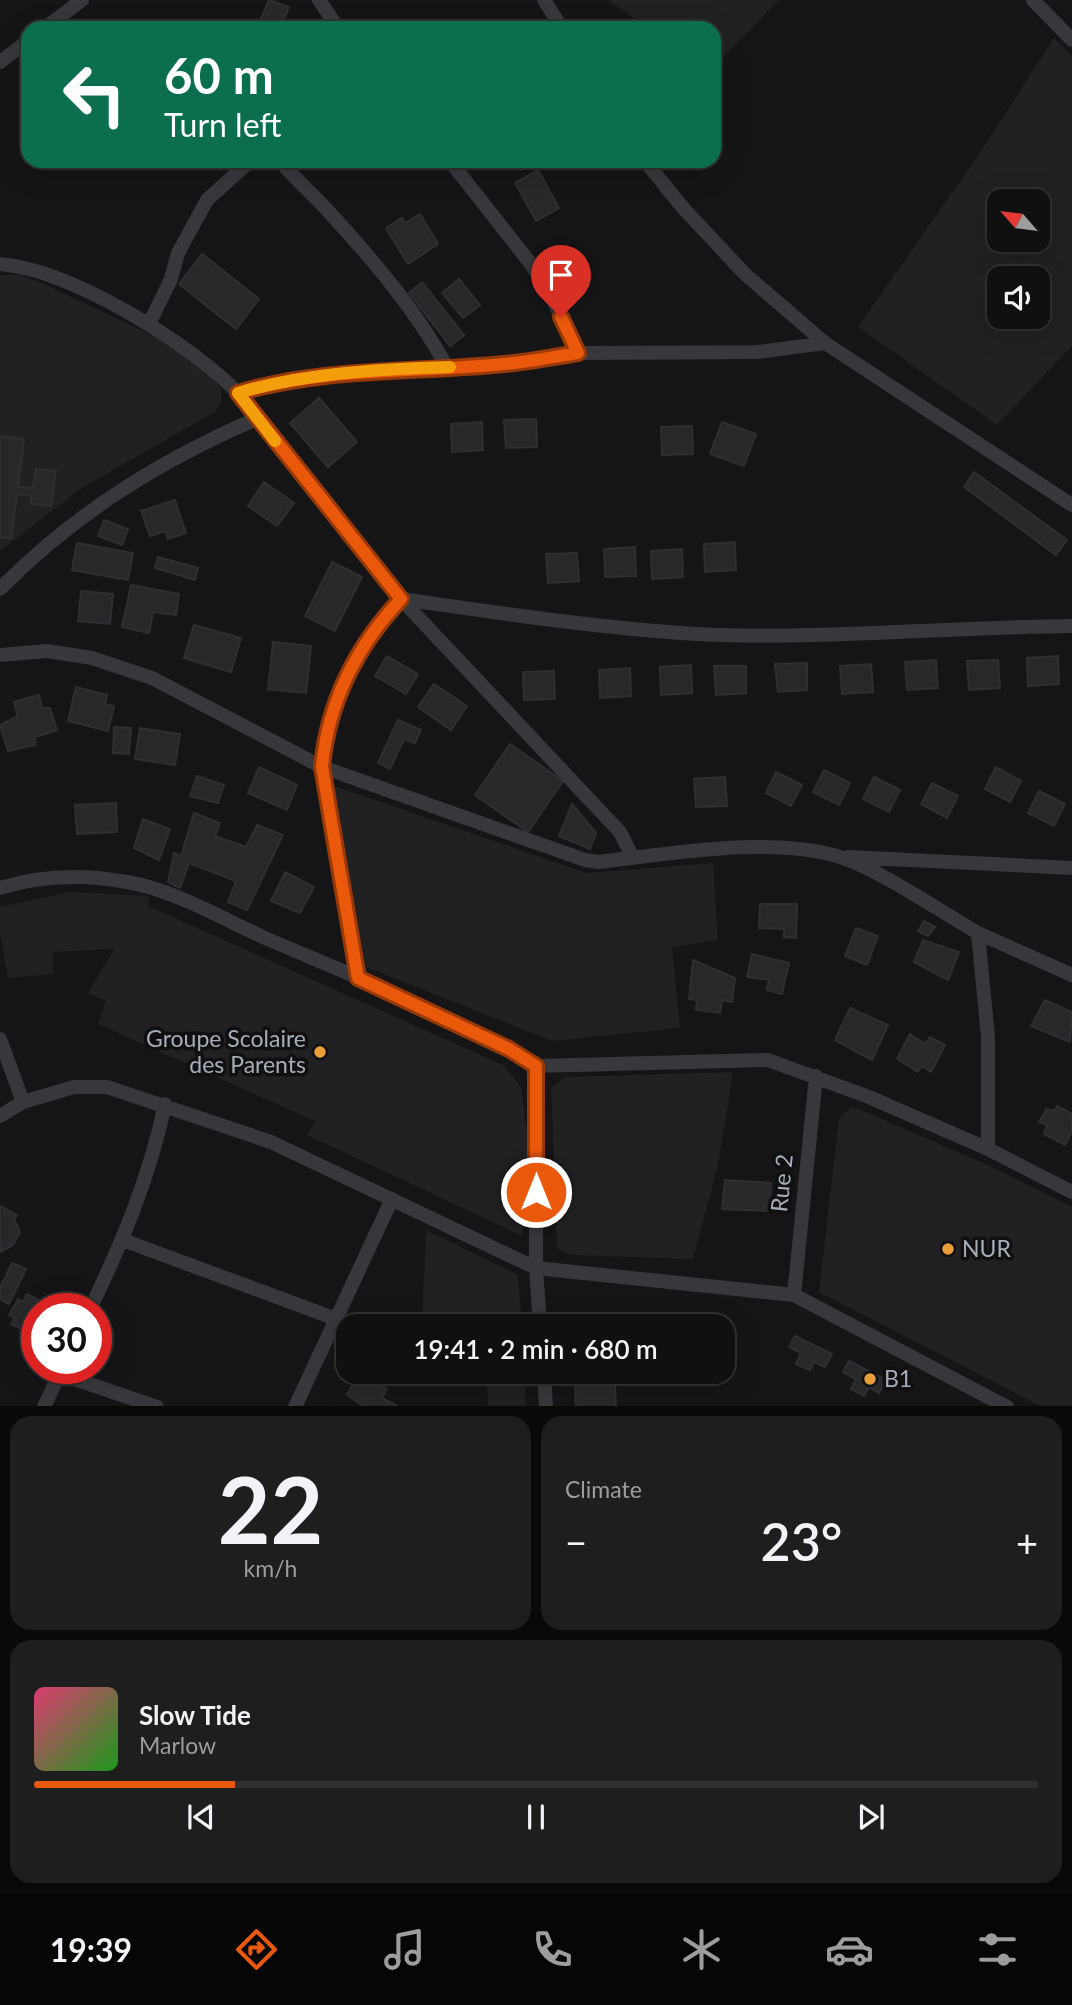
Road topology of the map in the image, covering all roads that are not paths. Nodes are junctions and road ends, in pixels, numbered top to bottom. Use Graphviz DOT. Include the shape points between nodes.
graph roads {
  1 [pos="82,0"];
  2 [pos="319,0"];
  3 [pos="544,0"];
  4 [pos="1034,0"];
  5 [pos="54,21"];
  6 [pos="333,21"];
  7 [pos="558,21"];
  8 [pos="1072,40"];
  9 [pos="21,46"];
  10 [pos="0,62"];
  11 [pos="242,168"];
  12 [pos="288,168"];
  13 [pos="456,168"];
  14 [pos="651,168"];
  15 [pos="0,262"];
  16 [pos="149,324"];
  17 [pos="825,343"];
  18 [pos="578,353"];
  19 [pos="447,367"];
  20 [pos="238,393"];
  21 [pos="256,419"];
  22 [pos="1072,505"];
  23 [pos="0,589"];
  24 [pos="401,599"];
  25 [pos="1072,626"];
  26 [pos="0,655"];
  27 [pos="322,767"];
  28 [pos="839,856"];
  29 [pos="633,858"];
  30 [pos="1072,868"];
  31 [pos="0,888"];
  32 [pos="978,933"];
  33 [pos="1072,975"];
  34 [pos="358,978"];
  35 [pos="0,1039"];
  36 [pos="536,1066"];
  37 [pos="816,1076"];
  38 [pos="23,1102"];
  39 [pos="165,1104"];
  40 [pos="0,1116"];
  41 [pos="988,1149"];
  42 [pos="1072,1192"];
  43 [pos="392,1199"];
  44 [pos="123,1240"];
  45 [pos="536,1268"];
  46 [pos="98,1293"];
  47 [pos="794,1294"];
  48 [pos="338,1314"];
  49 [pos="539,1314"];
  50 [pos="336,1319"];
  51 [pos="55,1384"];
  52 [pos="97,1384"];
  53 [pos="545,1384"];
  54 [pos="44,1406"];
  55 [pos="157,1406"];
  56 [pos="295,1406"];
  57 [pos="546,1406"];
  58 [pos="1007,1406"];
  1 -- 5 [label="street"];
  2 -- 6 [label="street"];
  3 -- 7 [label="street"];
  4 -- 8 [label="street"];
  9 -- 10 [label="street"];
  11 -- 16 [label="street" via="207,200 178,253"];
  12 -- 19 [label="street" via="397,292 426,329"];
  13 -- 18 [label="street" via="531,264"];
  14 -- 17 [label="street" via="745,274"];
  15 -- 16 [label="street" via="61,281"];
  16 -- 20 [label="street" via="215,369"];
  17 -- 18 [label="street" via="758,352"];
  17 -- 22 [label="street"];
  18 -- 19 [label="street"];
  19 -- 20 [label="street" via="297,380"];
  20 -- 21 [label="street"];
  21 -- 23 [label="street" via="170,459 89,510"];
  21 -- 24 [label="street"];
  24 -- 25 [label="street" via="696,634"];
  24 -- 27 [label="street" via="373,629 336,698 325,733"];
  24 -- 29 [label="street" via="620,832"];
  26 -- 27 [label="street" via="47,651 92,658 152,678"];
  27 -- 29 [label="street" via="585,860"];
  27 -- 34 [label="street"];
  28 -- 29 [label="street" via="774,845"];
  28 -- 30 [label="street"];
  28 -- 32 [label="street"];
  31 -- 34 [label="street" via="81,875 130,882"];
  32 -- 33 [label="street"];
  32 -- 41 [label="street" via="988,1037"];
  34 -- 36 [label="street"];
  35 -- 38 [label="street"];
  36 -- 37 [label="street" via="768,1060"];
  36 -- 45 [label="street"];
  37 -- 41 [label="street"];
  37 -- 47 [label="street, Rue 2"];
  38 -- 39 [label="street" via="74,1087 107,1087"];
  38 -- 40 [label="street"];
  39 -- 43 [label="street" via="271,1142"];
  39 -- 44 [label="street" via="158,1140"];
  41 -- 42 [label="street"];
  43 -- 45 [label="street"];
  43 -- 48 [label="street"];
  44 -- 46 [label="street"];
  44 -- 50 [label="street"];
  45 -- 47 [label="street"];
  45 -- 49 [label="street"];
  47 -- 58 [label="street"];
  50 -- 56 [label="street"];
  51 -- 54 [label="street"];
  52 -- 55 [label="street"];
  53 -- 57 [label="street"];
}
